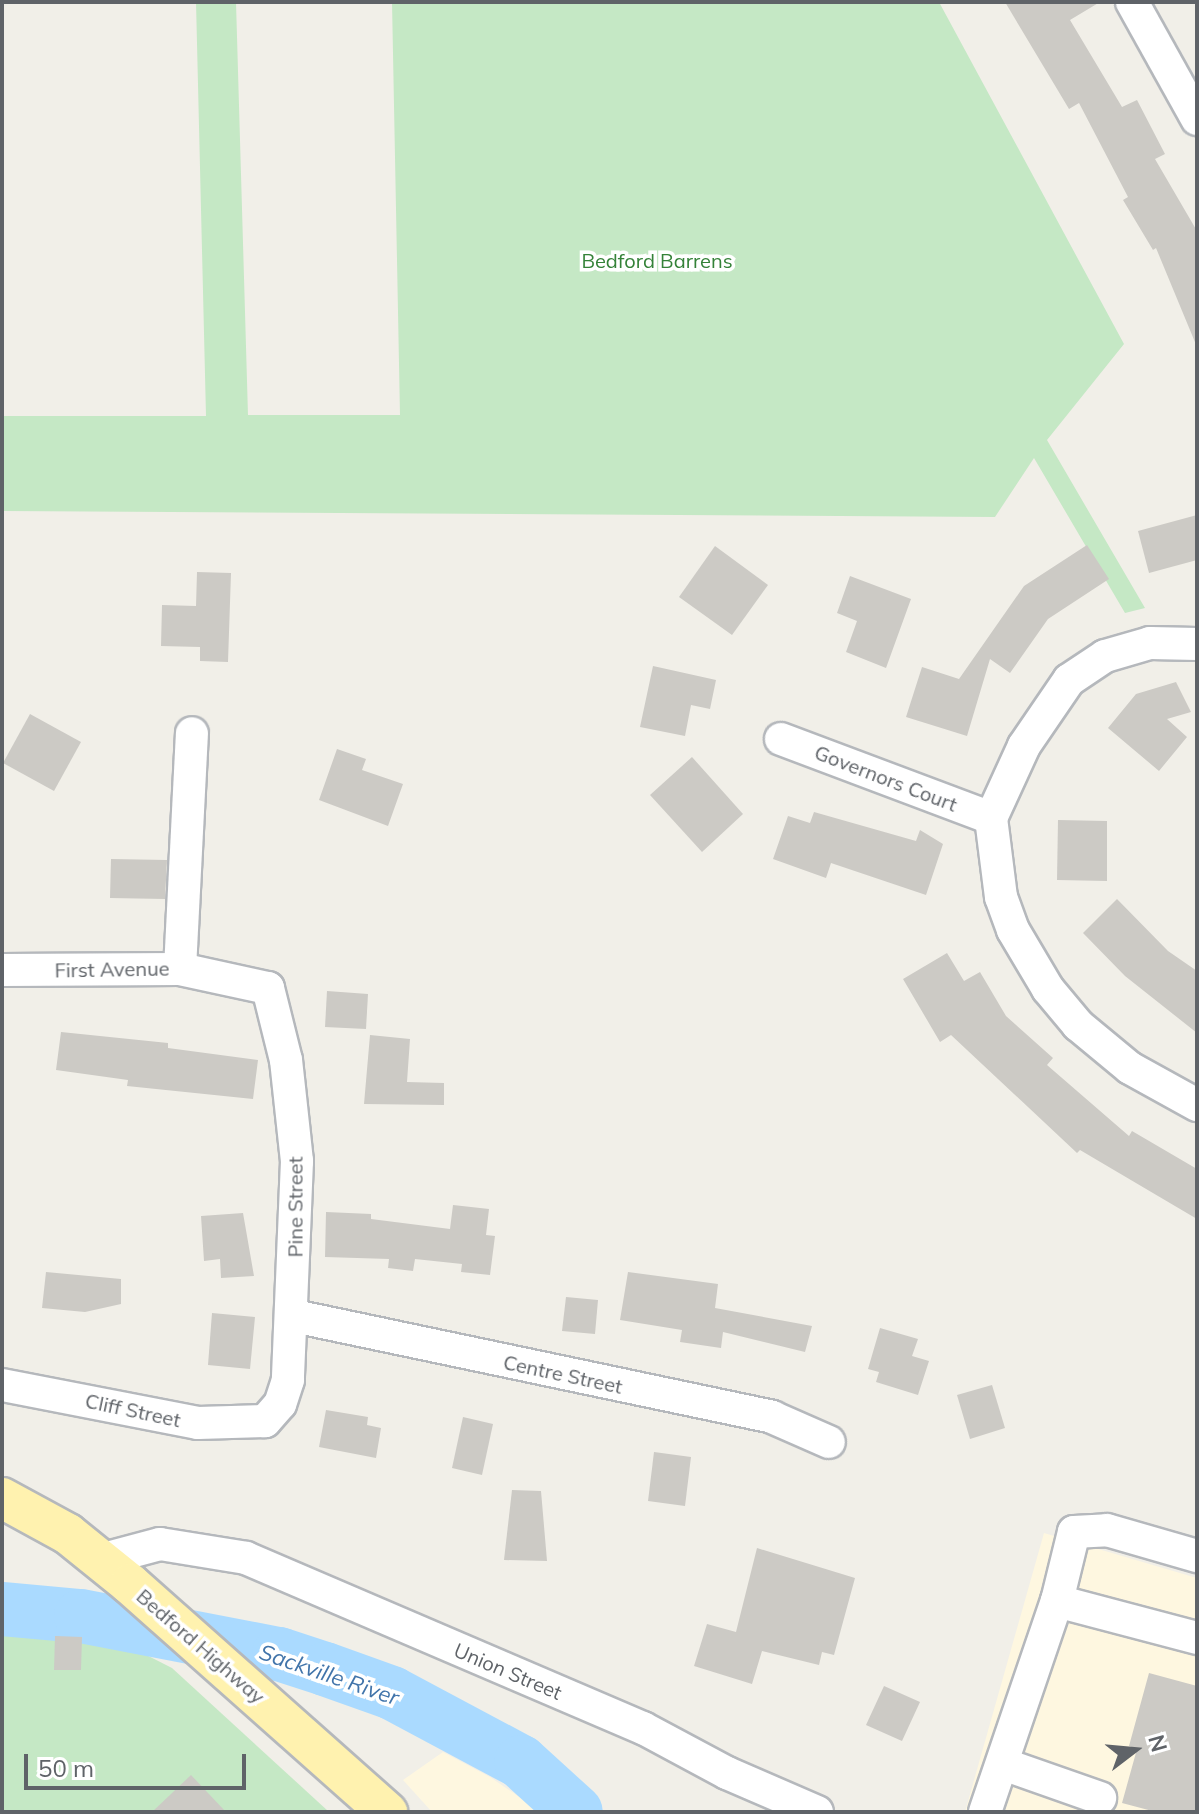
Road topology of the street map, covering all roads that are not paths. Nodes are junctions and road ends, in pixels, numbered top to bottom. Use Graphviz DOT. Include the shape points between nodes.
graph roads {
  1 [pos="1132,2"];
  2 [pos="1197,119"];
  3 [pos="1197,644"];
  4 [pos="192,733"];
  5 [pos="781,739"];
  6 [pos="991,818"];
  7 [pos="180,969"];
  8 [pos="2,970"];
  9 [pos="268,988"];
  10 [pos="1197,1105"];
  11 [pos="294,1316"];
  12 [pos="2,1385"];
  13 [pos="265,1421"];
  14 [pos="829,1442"];
  15 [pos="2,1498"];
  16 [pos="1197,1556"];
  17 [pos="115,1572"];
  18 [pos="1057,1601"];
  19 [pos="1197,1638"];
  20 [pos="1003,1764"];
  21 [pos="1100,1798"];
  22 [pos="387,1812"];
  23 [pos="817,1812"];
  24 [pos="985,1812"];
  1 -- 2 [label="street"];
  3 -- 6 [label="street" via="1150,643 1105,656 1069,680 1024,746"];
  4 -- 7 [label="street"];
  5 -- 6 [label="street, Governors Court"];
  6 -- 10 [label="street" via="1001,897 1013,930 1048,989 1078,1025 1130,1068"];
  7 -- 8 [label="street, First Avenue"];
  7 -- 9 [label="street, First Avenue"];
  9 -- 11 [label="street, Pine Street" via="286,1060 297,1161"];
  11 -- 13 [label="street, Pine Street" via="288,1380 280,1404"];
  11 -- 14 [label="street, Centre Street" via="772,1417"];
  12 -- 13 [label="street, Cliff Street" via="198,1423"];
  15 -- 17 [label="main road, Bedford Highway" via="68,1534"];
  16 -- 18 [label="street" via="1107,1530 1074,1532"];
  17 -- 22 [label="main road, Bedford Highway"];
  17 -- 23 [label="street, Union Street" via="160,1544 246,1558 643,1728 727,1773"];
  18 -- 19 [label="street"];
  18 -- 20 [label="street"];
  20 -- 21 [label="street"];
  20 -- 24 [label="street"];
}
